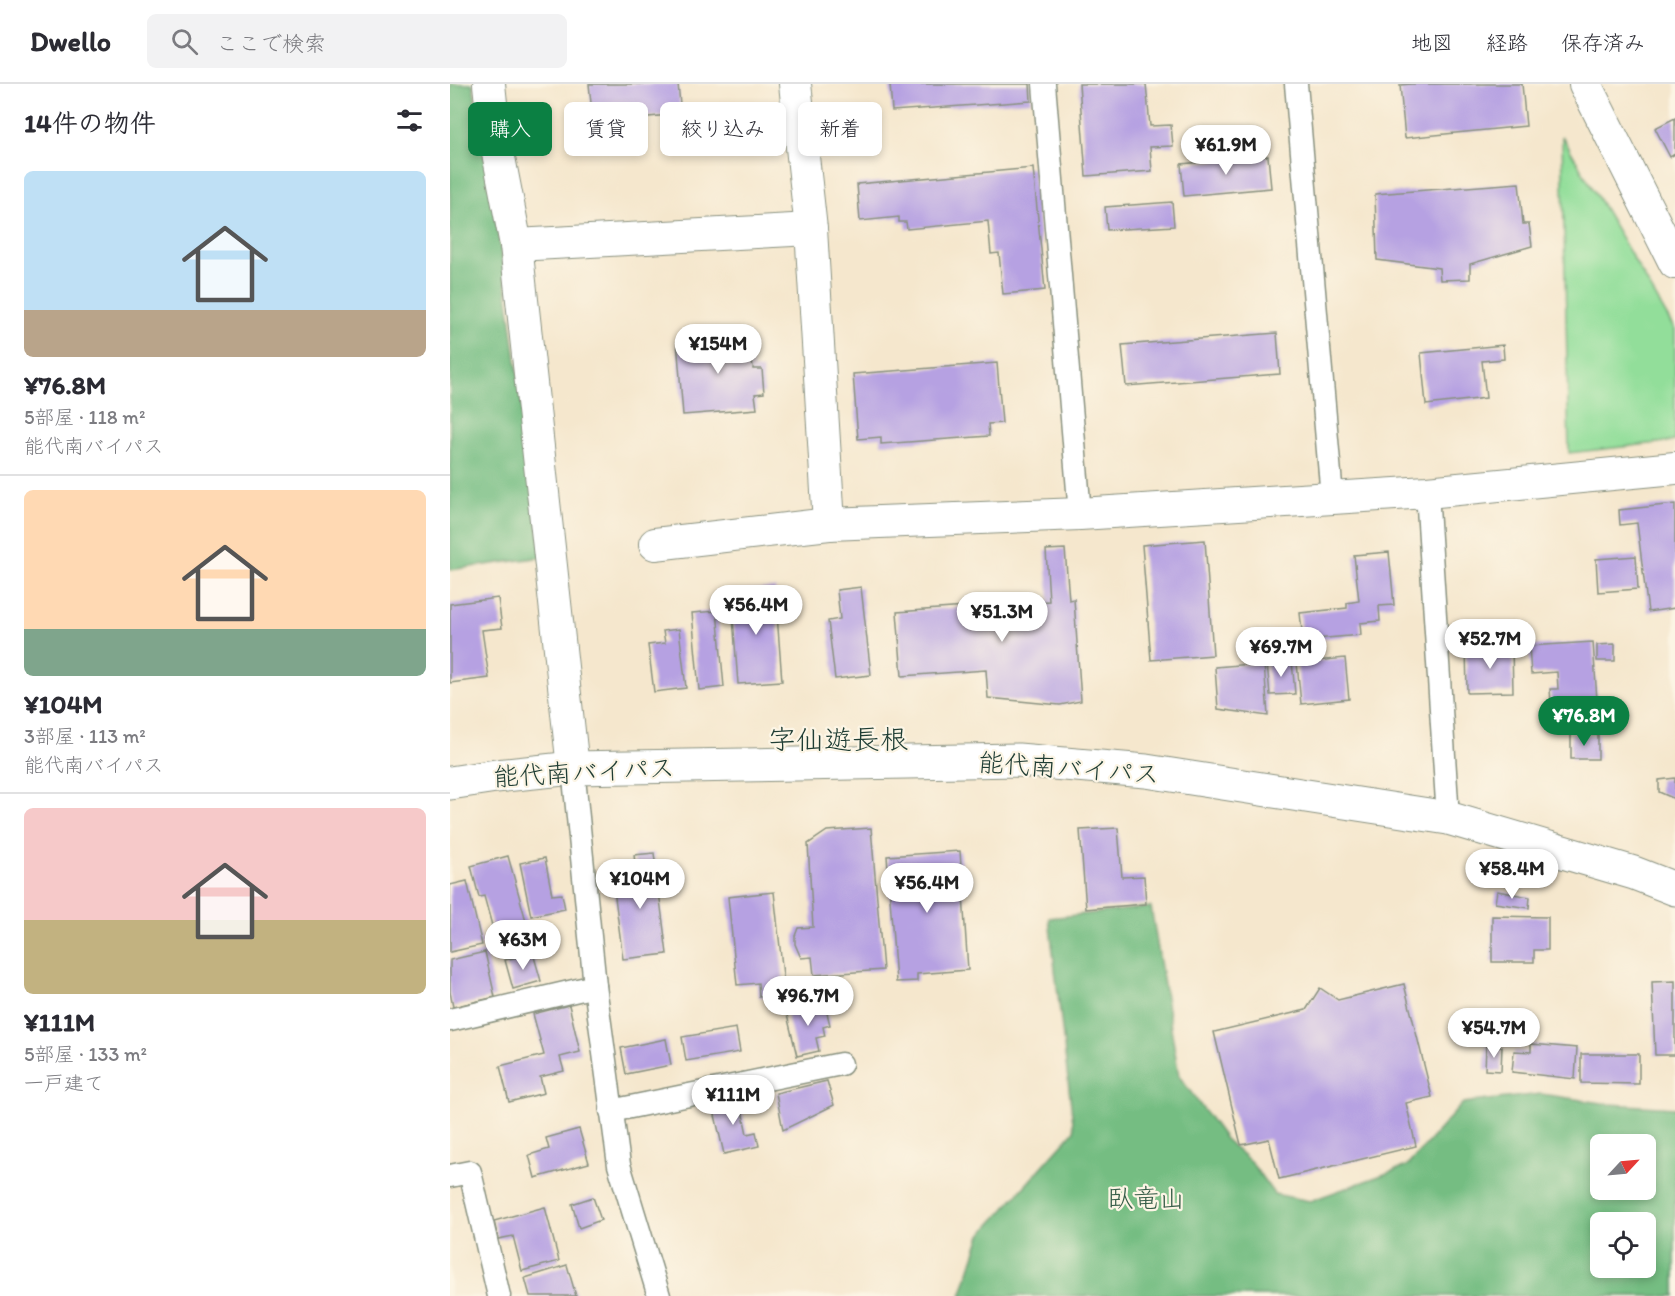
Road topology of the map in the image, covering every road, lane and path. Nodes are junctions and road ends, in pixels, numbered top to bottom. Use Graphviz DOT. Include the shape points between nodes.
graph roads {
  1 [pos="489,84"];
  2 [pos="795,84"];
  3 [pos="1044,84"];
  4 [pos="1296,84"];
  5 [pos="1585,84"];
  6 [pos="810,229"];
  7 [pos="516,245"];
  8 [pos="1675,262"];
  9 [pos="1675,468"];
  10 [pos="1427,492"];
  11 [pos="1332,497"];
  12 [pos="1080,514"];
  13 [pos="829,524"];
  14 [pos="655,544"];
  15 [pos="573,768"];
  16 [pos="450,783"];
  17 [pos="1448,818"];
  18 [pos="1675,889"];
  19 [pos="596,986"];
  20 [pos="450,1020"];
  21 [pos="841,1064"];
  22 [pos="611,1111"];
  23 [pos="450,1176"];
  24 [pos="499,1296"];
  25 [pos="658,1296"];
  1 -- 7 [label="street" via="494,132"];
  2 -- 6 [label="street"];
  3 -- 12 [label="street"];
  4 -- 11 [label="street"];
  5 -- 8 [label="street"];
  6 -- 7 [label="street"];
  6 -- 13 [label="street"];
  7 -- 15 [label="street"];
  9 -- 10 [label="street"];
  10 -- 11 [label="street"];
  10 -- 17 [label="street"];
  11 -- 12 [label="street"];
  12 -- 13 [label="street"];
  13 -- 14 [label="street"];
  15 -- 16 [label="highway, 能代南バイパス"];
  15 -- 17 [label="highway, 能代南バイパス" via="1018,760 1146,771"];
  15 -- 19 [label="street"];
  17 -- 18 [label="highway, 能代南バイパス" via="1634,873"];
  19 -- 20 [label="street"];
  19 -- 22 [label="street"];
  21 -- 22 [label="street"];
  22 -- 25 [label="street" via="619,1165"];
  23 -- 24 [label="street" via="470,1172"];
}
